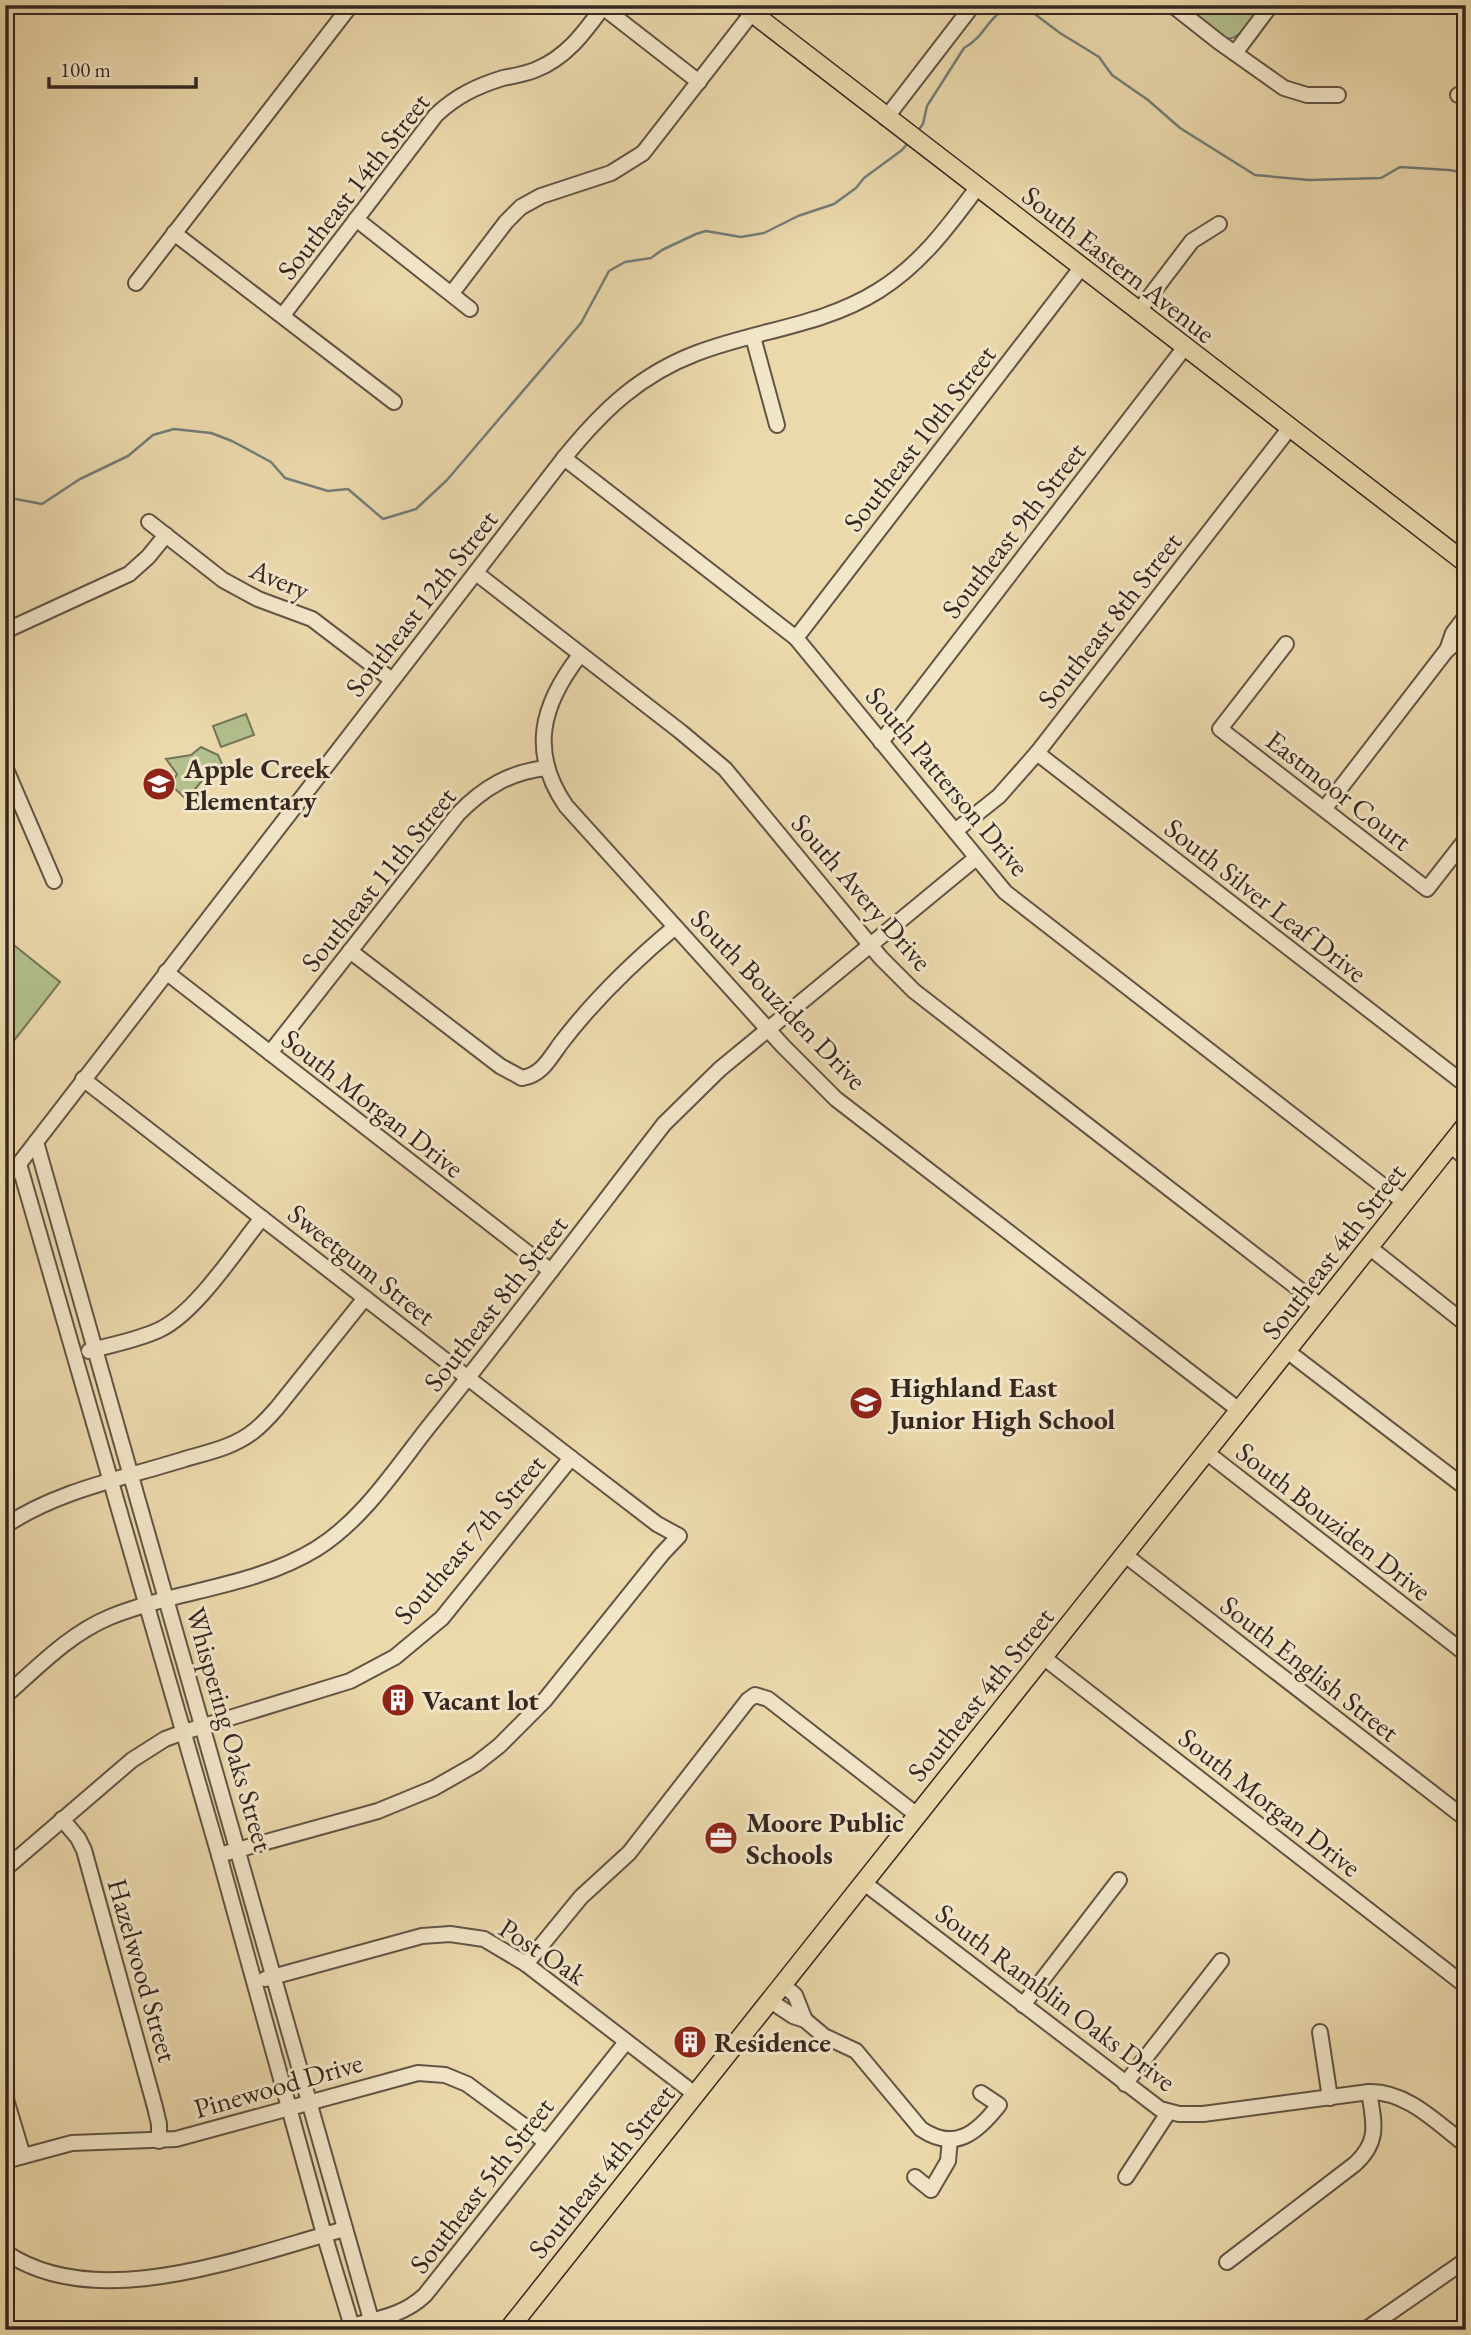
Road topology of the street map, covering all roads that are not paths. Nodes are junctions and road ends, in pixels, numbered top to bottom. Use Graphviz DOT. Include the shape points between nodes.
graph roads {
  1 [pos="351,5"];
  2 [pos="973,5"];
  3 [pos="1172,5"];
  4 [pos="1271,5"];
  5 [pos="602,6"];
  6 [pos="747,9"];
  7 [pos="1235,53"];
  8 [pos="699,82"];
  9 [pos="1338,95"];
  10 [pos="886,118"];
  11 [pos="977,188"];
  12 [pos="356,219"];
  13 [pos="1219,224"];
  14 [pos="174,233"];
  15 [pos="1081,268"];
  16 [pos="135,283"];
  17 [pos="452,293"];
  18 [pos="470,309"];
  19 [pos="1138,312"];
  20 [pos="282,314"];
  21 [pos="752,337"];
  22 [pos="1185,348"];
  23 [pos="394,402"];
  24 [pos="777,425"];
  25 [pos="1289,429"];
  26 [pos="564,458"];
  27 [pos="149,522"];
  28 [pos="166,535"];
  29 [pos="1466,563"];
  30 [pos="476,573"];
  31 [pos="1466,616"];
  32 [pos="5,631"];
  33 [pos="1466,634"];
  34 [pos="796,638"];
  35 [pos="1286,644"];
  36 [pos="1446,651"];
  37 [pos="580,655"];
  38 [pos="392,680"];
  39 [pos="881,742"];
  40 [pos="1037,753"];
  41 [pos="5,767"];
  42 [pos="547,768"];
  43 [pos="1325,808"];
  44 [pos="955,831"];
  45 [pos="1466,839"];
  46 [pos="976,858"];
  47 [pos="54,881"];
  48 [pos="675,927"];
  49 [pos="870,945"];
  50 [pos="350,951"];
  51 [pos="166,972"];
  52 [pos="768,1029"];
  53 [pos="270,1053"];
  54 [pos="83,1079"];
  55 [pos="1466,1085"];
  56 [pos="1466,1125"];
  57 [pos="36,1142"];
  58 [pos="1450,1145"];
  59 [pos="1466,1158"];
  60 [pos="19,1164"];
  61 [pos="5,1179"];
  62 [pos="1404,1202"];
  63 [pos="262,1218"];
  64 [pos="1369,1247"];
  65 [pos="551,1271"];
  66 [pos="365,1298"];
  67 [pos="1322,1307"];
  68 [pos="1466,1324"];
  69 [pos="96,1349"];
  70 [pos="1287,1350"];
  71 [pos="76,1355"];
  72 [pos="469,1378"];
  73 [pos="1239,1410"];
  74 [pos="1206,1452"];
  75 [pos="571,1458"];
  76 [pos="132,1476"];
  77 [pos="112,1481"];
  78 [pos="1466,1488"];
  79 [pos="5,1526"];
  80 [pos="1125,1555"];
  81 [pos="168,1600"];
  82 [pos="148,1605"];
  83 [pos="1466,1654"];
  84 [pos="1043,1657"];
  85 [pos="5,1696"];
  86 [pos="204,1726"];
  87 [pos="184,1732"];
  88 [pos="917,1815"];
  89 [pos="62,1819"];
  90 [pos="1466,1819"];
  91 [pos="239,1851"];
  92 [pos="219,1855"];
  93 [pos="5,1869"];
  94 [pos="1119,1880"];
  95 [pos="863,1882"];
  96 [pos="1221,1961"];
  97 [pos="526,1964"];
  98 [pos="274,1976"];
  99 [pos="255,1982"];
  100 [pos="782,1984"];
  101 [pos="1466,1986"];
  102 [pos="769,2000"];
  103 [pos="1023,2004"];
  104 [pos="806,2020"];
  105 [pos="1320,2032"];
  106 [pos="626,2042"];
  107 [pos="1125,2084"];
  108 [pos="1369,2092"];
  109 [pos="981,2093"];
  110 [pos="696,2095"];
  111 [pos="5,2096"];
  112 [pos="1330,2098"];
  113 [pos="309,2103"];
  114 [pos="290,2109"];
  115 [pos="1168,2113"];
  116 [pos="950,2139"];
  117 [pos="159,2141"];
  118 [pos="545,2142"];
  119 [pos="1466,2145"];
  120 [pos="23,2156"];
  121 [pos="5,2161"];
  122 [pos="915,2177"];
  123 [pos="1126,2177"];
  124 [pos="345,2229"];
  125 [pos="324,2234"];
  126 [pos="5,2252"];
  127 [pos="1466,2260"];
  128 [pos="1227,2262"];
  129 [pos="373,2325"];
  130 [pos="352,2328"];
  131 [pos="508,2330"];
  132 [pos="1365,2330"];
  1 -- 14 [label="street"];
  2 -- 10 [label="street"];
  3 -- 7 [label="street"];
  4 -- 7 [label="street"];
  5 -- 8 [label="street"];
  5 -- 12 [label="street, Southeast 14th Street" via="560,56 535,71 476,87 444,107"];
  6 -- 8 [label="street"];
  6 -- 10 [label="main road, South Eastern Avenue"];
  7 -- 9 [label="street" via="1296,93"];
  8 -- 17 [label="street" via="633,162 521,207"];
  10 -- 11 [label="main road, South Eastern Avenue"];
  11 -- 15 [label="main road, South Eastern Avenue"];
  11 -- 21 [label="street, Southeast 12th Street" via="927,251 877,291 833,313"];
  12 -- 17 [label="street"];
  12 -- 20 [label="street, Southeast 14th Street"];
  13 -- 19 [label="street" via="1192,241"];
  14 -- 16 [label="street"];
  14 -- 20 [label="street"];
  15 -- 19 [label="main road, South Eastern Avenue"];
  15 -- 34 [label="street, Southeast 10th Street"];
  17 -- 18 [label="street"];
  19 -- 22 [label="main road, South Eastern Avenue"];
  20 -- 23 [label="street"];
  21 -- 24 [label="street"];
  21 -- 26 [label="street, Southeast 12th Street" via="698,353 648,378 616,400"];
  22 -- 25 [label="main road, South Eastern Avenue"];
  22 -- 39 [label="street, Southeast 9th Street"];
  25 -- 29 [label="main road, South Eastern Avenue"];
  25 -- 40 [label="street, Southeast 8th Street"];
  26 -- 30 [label="street, Southeast 12th Street"];
  26 -- 34 [label="street, South Patterson Drive"];
  27 -- 28 [label="street, Avery"];
  28 -- 32 [label="street" via="129,574"];
  28 -- 38 [label="street, Avery" via="242,592 312,619"];
  30 -- 37 [label="street, South Avery Drive"];
  30 -- 38 [label="street, Southeast 12th Street"];
  31 -- 36 [label="street"];
  33 -- 36 [label="street"];
  34 -- 39 [label="street, South Patterson Drive"];
  35 -- 43 [label="street, Eastmoor Court" via="1220,729"];
  36 -- 43 [label="street"];
  37 -- 42 [label="street, South Bouziden Drive" via="547,710"];
  37 -- 49 [label="street, South Avery Drive" via="725,769"];
  38 -- 51 [label="street, Southeast 12th Street"];
  39 -- 44 [label="street, South Patterson Drive"];
  40 -- 44 [label="street, Southeast 8th Street" via="999,796"];
  40 -- 55 [label="street, South Silver Leaf Drive"];
  41 -- 47 [label="street"];
  42 -- 48 [label="street, South Bouziden Drive" via="566,806"];
  42 -- 50 [label="street, Southeast 11th Street" via="505,778 472,799"];
  43 -- 45 [label="street, Eastmoor Court" via="1427,889"];
  44 -- 46 [label="street, South Patterson Drive"];
  46 -- 49 [label="street, Southeast 8th Street"];
  46 -- 62 [label="street, South Patterson Drive" via="1005,892"];
  48 -- 50 [label="street" via="625,971 542,1068 527,1077 500,1066"];
  48 -- 52 [label="street, South Bouziden Drive"];
  49 -- 52 [label="street, Southeast 8th Street"];
  49 -- 67 [label="street, South Avery Drive" via="914,991"];
  50 -- 53 [label="street, Southeast 11th Street"];
  51 -- 53 [label="street, South Morgan Drive"];
  51 -- 54 [label="street, Southeast 12th Street"];
  52 -- 65 [label="street, Southeast 8th Street" via="700,1086 664,1124"];
  52 -- 73 [label="street, South Bouziden Drive" via="836,1098"];
  53 -- 65 [label="street, South Morgan Drive"];
  54 -- 57 [label="street, Southeast 12th Street"];
  54 -- 63 [label="street, Sweetgum Street"];
  56 -- 58 [label="main road, Southeast 4th Street"];
  57 -- 60 [label="street, Southeast 12th Street"];
  57 -- 69 [label="street, Whispering Oaks Street"];
  58 -- 59 [label="street"];
  58 -- 62 [label="main road, Southeast 4th Street"];
  60 -- 61 [label="street, Southeast 12th Street"];
  60 -- 71 [label="street, Whispering Oaks Street"];
  62 -- 64 [label="main road, Southeast 4th Street"];
  63 -- 66 [label="street, Sweetgum Street"];
  63 -- 69 [label="street" via="181,1316 159,1330"];
  64 -- 67 [label="main road, Southeast 4th Street"];
  64 -- 68 [label="street"];
  65 -- 72 [label="street, Southeast 8th Street"];
  66 -- 72 [label="street, Sweetgum Street"];
  66 -- 76 [label="street" via="253,1432 221,1449"];
  67 -- 70 [label="main road, Southeast 4th Street"];
  69 -- 71 [label="street"];
  69 -- 76 [label="street, Whispering Oaks Street"];
  70 -- 73 [label="main road, Southeast 4th Street"];
  70 -- 78 [label="street"];
  71 -- 77 [label="street, Whispering Oaks Street"];
  72 -- 75 [label="street, Sweetgum Street"];
  72 -- 81 [label="street, Southeast 8th Street" via="359,1513 328,1541 286,1565"];
  73 -- 74 [label="main road, Southeast 4th Street"];
  74 -- 80 [label="main road, Southeast 4th Street"];
  74 -- 83 [label="street, South Bouziden Drive"];
  75 -- 86 [label="street, Southeast 7th Street" via="442,1618 395,1657 350,1681"];
  75 -- 91 [label="street, Sweetgum Street" via="679,1536 544,1701 476,1764 411,1799"];
  76 -- 77 [label="street"];
  76 -- 81 [label="street, Whispering Oaks Street"];
  77 -- 79 [label="street" via="50,1502"];
  77 -- 82 [label="street, Whispering Oaks Street"];
  80 -- 84 [label="main road, Southeast 4th Street"];
  80 -- 90 [label="street, South English Street"];
  81 -- 82 [label="street, Southeast 8th Street"];
  81 -- 86 [label="street, Whispering Oaks Street"];
  82 -- 85 [label="street, Southeast 8th Street" via="80,1632"];
  82 -- 87 [label="street, Whispering Oaks Street"];
  84 -- 88 [label="main road, Southeast 4th Street"];
  84 -- 101 [label="street, South Morgan Drive"];
  86 -- 87 [label="street, Southeast 7th Street"];
  86 -- 91 [label="street, Whispering Oaks Street"];
  87 -- 89 [label="street, Southeast 7th Street" via="132,1760"];
  87 -- 92 [label="street, Whispering Oaks Street"];
  88 -- 95 [label="main road, Southeast 4th Street"];
  88 -- 97 [label="street" via="768,1699 755,1695 629,1853 581,1896"];
  89 -- 93 [label="street, Southeast 7th Street"];
  89 -- 117 [label="street, Hazelwood Street" via="83,1850 155,2106"];
  91 -- 92 [label="street"];
  91 -- 98 [label="street, Whispering Oaks Street"];
  92 -- 99 [label="street, Whispering Oaks Street"];
  94 -- 103 [label="street"];
  95 -- 100 [label="main road, Southeast 4th Street"];
  95 -- 103 [label="street, South Ramblin Oaks Drive"];
  96 -- 107 [label="street"];
  97 -- 98 [label="street, Post Oak" via="484,1939 450,1934 404,1940"];
  97 -- 106 [label="street, Post Oak"];
  98 -- 99 [label="street, Post Oak"];
  98 -- 113 [label="street, Whispering Oaks Street"];
  99 -- 114 [label="street, Whispering Oaks Street"];
  100 -- 102 [label="main road, Southeast 4th Street"];
  100 -- 104 [label="street" via="795,1995"];
  102 -- 104 [label="street"];
  102 -- 110 [label="main road, Southeast 4th Street"];
  103 -- 107 [label="street, South Ramblin Oaks Drive"];
  104 -- 116 [label="street" via="864,2059 921,2129"];
  105 -- 112 [label="street"];
  106 -- 110 [label="street, Post Oak"];
  106 -- 118 [label="street, Southeast 5th Street"];
  107 -- 115 [label="street, South Ramblin Oaks Drive"];
  108 -- 112 [label="street, South Ramblin Oaks Drive"];
  108 -- 119 [label="street, South Ramblin Oaks Drive" via="1401,2098"];
  108 -- 128 [label="street" via="1374,2127 1367,2152"];
  109 -- 116 [label="street" via="999,2105 976,2131"];
  110 -- 131 [label="main road, Southeast 4th Street"];
  111 -- 120 [label="street"];
  112 -- 115 [label="street, South Ramblin Oaks Drive"];
  113 -- 114 [label="street, Pinewood Drive"];
  113 -- 118 [label="street, Pinewood Drive" via="418,2073 445,2075 467,2084"];
  113 -- 124 [label="street, Whispering Oaks Street"];
  114 -- 117 [label="street, Pinewood Drive"];
  114 -- 125 [label="street, Whispering Oaks Street"];
  115 -- 123 [label="street"];
  116 -- 122 [label="street" via="948,2161 931,2190"];
  117 -- 120 [label="street, Pinewood Drive" via="72,2143"];
  118 -- 129 [label="street, Southeast 5th Street" via="425,2295 410,2308"];
  120 -- 121 [label="street, Pinewood Drive"];
  124 -- 125 [label="street"];
  124 -- 129 [label="street, Whispering Oaks Street"];
  125 -- 126 [label="street" via="191,2272 129,2280 57,2276"];
  125 -- 130 [label="street, Whispering Oaks Street"];
  127 -- 132 [label="street"];
  129 -- 130 [label="street, Southeast 5th Street"];
}
